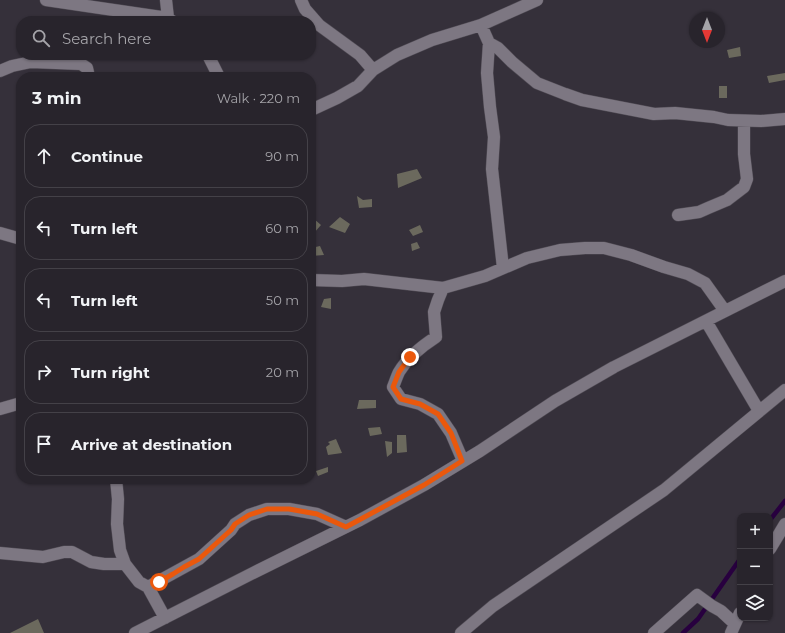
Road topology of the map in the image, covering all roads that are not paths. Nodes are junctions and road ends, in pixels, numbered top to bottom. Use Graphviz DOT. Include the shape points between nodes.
graph roads {
  1 [pos="46,0"];
  2 [pos="166,0"];
  3 [pos="300,0"];
  4 [pos="537,0"];
  5 [pos="145,16"];
  6 [pos="169,16"];
  7 [pos="311,16"];
  8 [pos="316,22"];
  9 [pos="480,25"];
  10 [pos="489,43"];
  11 [pos="210,60"];
  12 [pos="373,70"];
  13 [pos="0,71"];
  14 [pos="88,72"];
  15 [pos="216,72"];
  16 [pos="316,108"];
  17 [pos="785,119"];
  18 [pos="744,121"];
  19 [pos="678,215"];
  20 [pos="0,233"];
  21 [pos="16,237"];
  22 [pos="503,268"];
  23 [pos="316,280"];
  24 [pos="785,281"];
  25 [pos="443,288"];
  26 [pos="725,312"];
  27 [pos="706,321"];
  28 [pos="785,390"];
  29 [pos="16,404"];
  30 [pos="0,409"];
  31 [pos="759,411"];
  32 [pos="462,461"];
  33 [pos="116,484"];
  34 [pos="785,524"];
  35 [pos="346,527"];
  36 [pos="773,544"];
  37 [pos="0,553"];
  38 [pos="125,564"];
  39 [pos="148,587"];
  40 [pos="165,618"];
  41 [pos="733,629"];
  42 [pos="135,633"];
  43 [pos="460,633"];
  44 [pos="654,633"];
  1 -- 5 [label="street"];
  2 -- 6 [label="street"];
  3 -- 7 [label="street"];
  4 -- 9 [label="street"];
  8 -- 12 [label="street" via="360,55"];
  9 -- 10 [label="street"];
  9 -- 12 [label="street" via="432,40 398,55"];
  10 -- 18 [label="street" via="537,83 582,100 654,114 675,113"];
  10 -- 22 [label="street" via="487,73 494,137 492,169"];
  11 -- 15 [label="street"];
  12 -- 16 [label="street" via="358,86"];
  13 -- 14 [label="street" via="31,62 81,64"];
  17 -- 18 [label="street"];
  18 -- 19 [label="street" via="747,179 744,186 727,200 699,212"];
  20 -- 21 [label="street"];
  22 -- 25 [label="street" via="486,276"];
  22 -- 26 [label="street" via="527,258 560,250 604,248 688,274 705,283"];
  23 -- 25 [label="street" via="364,279"];
  24 -- 26 [label="street"];
  25 -- 32 [label="street" via="434,312 436,337 410,357 399,372 393,387 401,399 420,404 438,414 451,433"];
  26 -- 27 [label="street"];
  27 -- 31 [label="street"];
  27 -- 32 [label="street" via="568,393"];
  28 -- 31 [label="street"];
  29 -- 30 [label="street"];
  31 -- 43 [label="street" via="664,490 493,606"];
  32 -- 35 [label="street" via="424,485"];
  33 -- 38 [label="street" via="117,524 120,550"];
  34 -- 36 [label="street"];
  35 -- 39 [label="street" via="317,514 289,509 267,509 249,515 235,524 199,559"];
  35 -- 40 [label="street"];
  37 -- 38 [label="street" via="42,557 72,552 91,562"];
  38 -- 39 [label="street" via="139,582"];
  39 -- 40 [label="street"];
  40 -- 42 [label="street"];
  41 -- 44 [label="street" via="721,611 696,595"];
}
